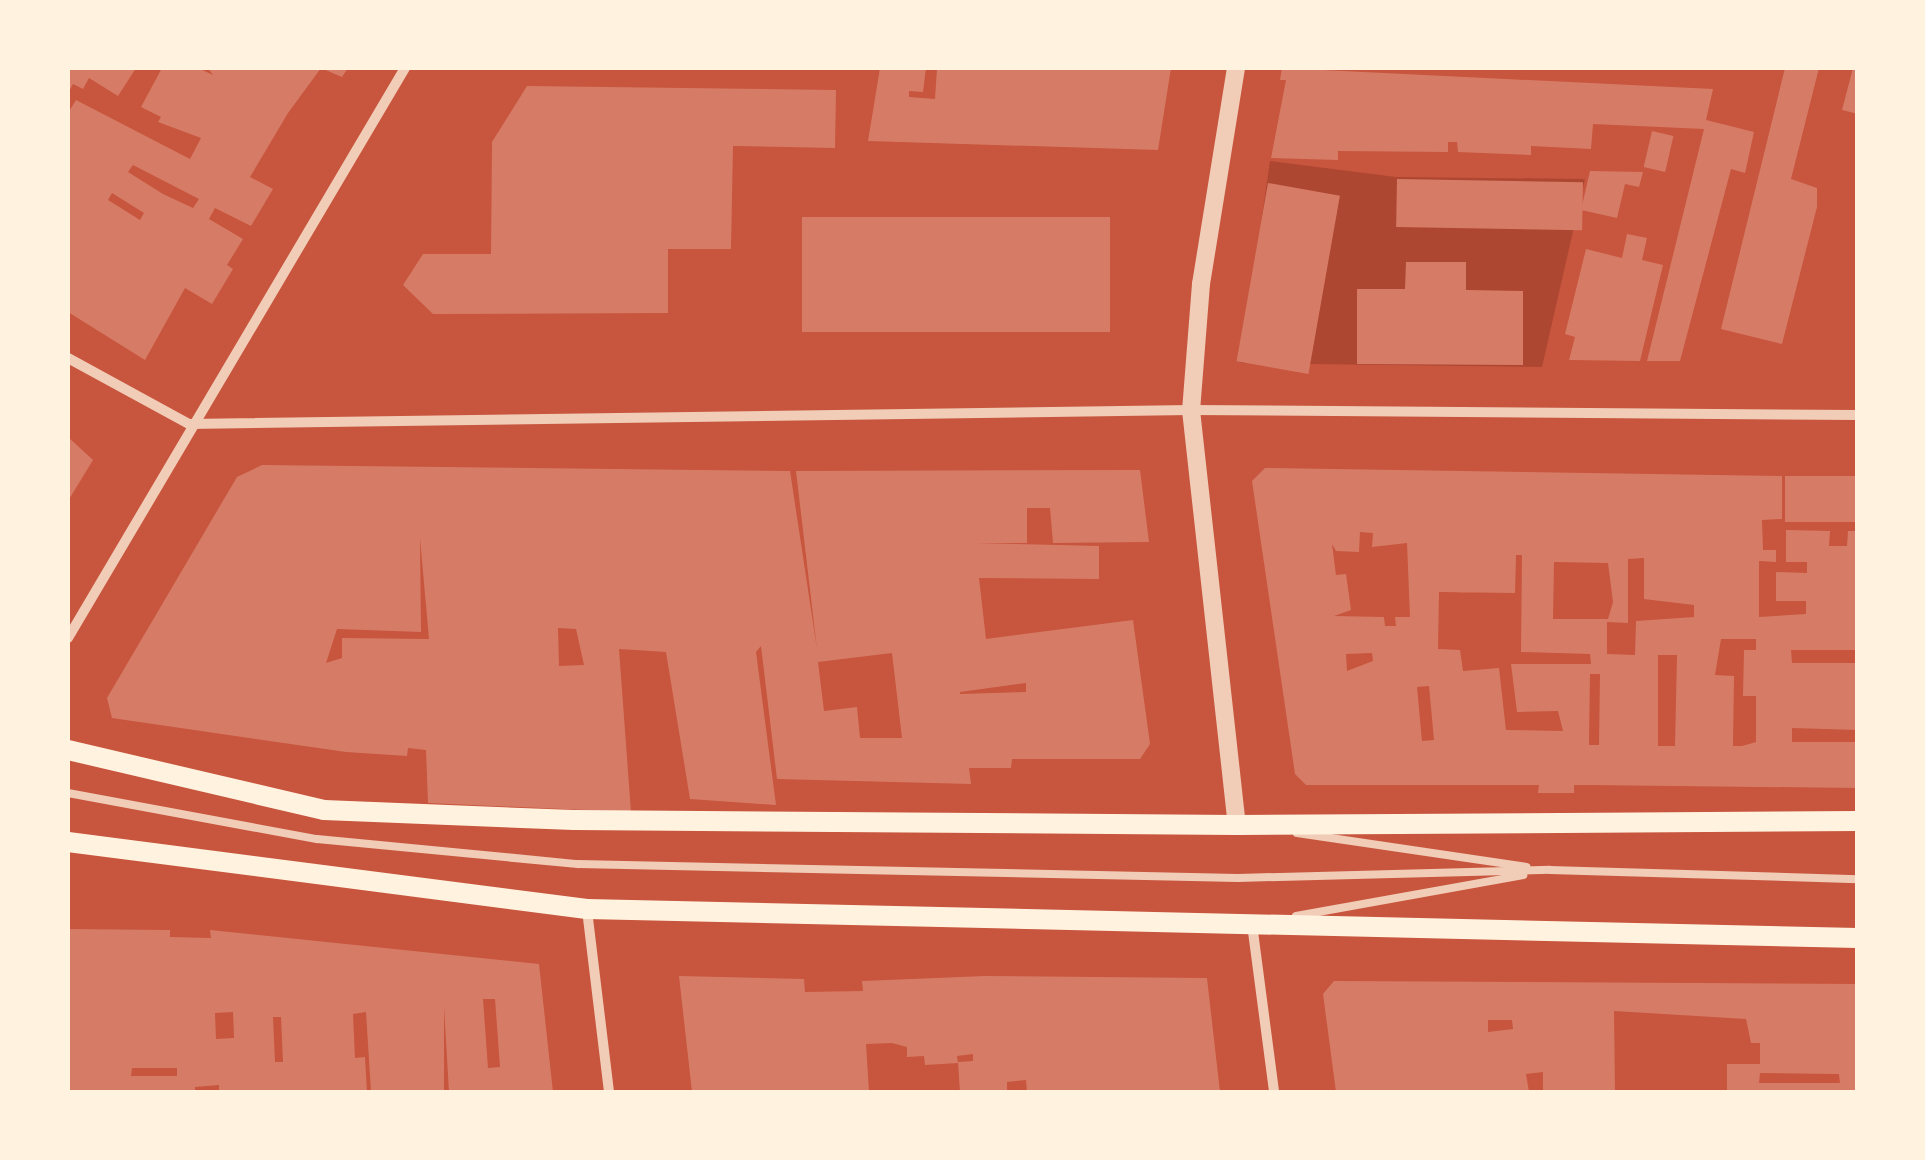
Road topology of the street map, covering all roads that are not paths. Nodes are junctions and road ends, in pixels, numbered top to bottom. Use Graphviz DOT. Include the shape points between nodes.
graph roads {
  1 [pos="405,68"];
  2 [pos="1236,68"];
  3 [pos="68,358"];
  4 [pos="1192,410"];
  5 [pos="1858,416"];
  6 [pos="189,424"];
  7 [pos="68,638"];
  8 [pos="68,750"];
  9 [pos="68,793"];
  10 [pos="1858,821"];
  11 [pos="1237,825"];
  12 [pos="68,842"];
  13 [pos="1550,870"];
  14 [pos="1858,879"];
  15 [pos="587,909"];
  16 [pos="1252,924"];
  17 [pos="1858,938"];
  18 [pos="608,1092"];
  19 [pos="1274,1092"];
  1 -- 6 [label="street"];
  2 -- 4 [label="street" via="1201,284"];
  3 -- 6 [label="street"];
  4 -- 5 [label="street"];
  4 -- 6 [label="street"];
  4 -- 11 [label="street"];
  6 -- 7 [label="street"];
  8 -- 11 [label="main road" via="324,810 574,820"];
  9 -- 13 [label="lane" via="317,839 578,864 1238,878"];
  10 -- 11 [label="main road"];
  11 -- 13 [label="lane"];
  12 -- 15 [label="main road"];
  13 -- 14 [label="lane"];
  13 -- 16 [label="lane"];
  15 -- 16 [label="main road"];
  15 -- 18 [label="street"];
  16 -- 17 [label="main road"];
  16 -- 19 [label="street"];
}
